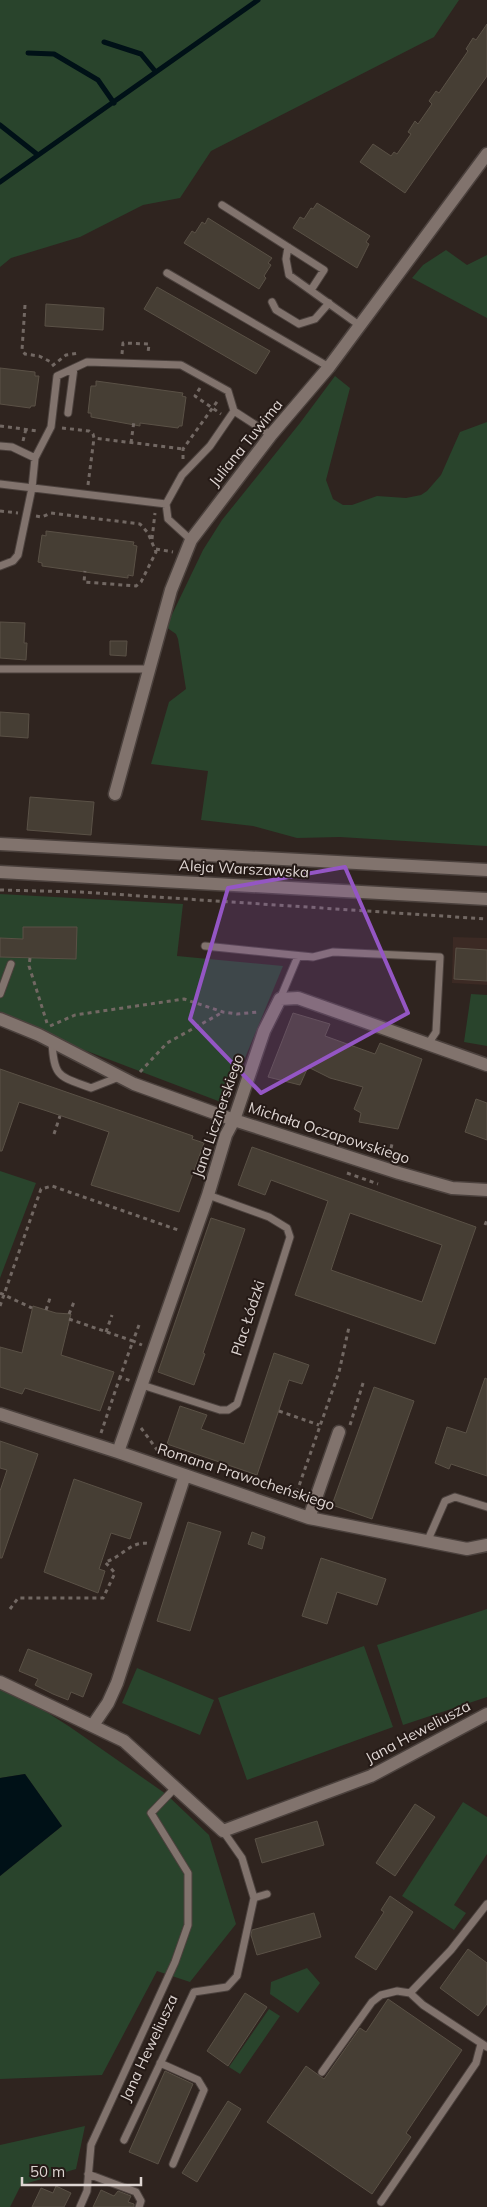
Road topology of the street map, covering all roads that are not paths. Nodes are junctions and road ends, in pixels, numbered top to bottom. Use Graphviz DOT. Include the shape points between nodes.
graph roads {
  1 [pos="487,154"];
  2 [pos="222,205"];
  3 [pos="288,247"];
  4 [pos="167,273"];
  5 [pos="312,290"];
  6 [pos="272,302"];
  7 [pos="329,302"];
  8 [pos="358,325"];
  9 [pos="329,366"];
  10 [pos="74,368"];
  11 [pos="234,411"];
  12 [pos="68,413"];
  13 [pos="272,435"];
  14 [pos="0,446"];
  15 [pos="34,458"];
  16 [pos="0,484"];
  17 [pos="32,488"];
  18 [pos="166,504"];
  19 [pos="191,540"];
  20 [pos="0,566"];
  21 [pos="0,668"];
  22 [pos="150,669"];
  23 [pos="115,794"];
  24 [pos="0,844"];
  25 [pos="487,870"];
  26 [pos="0,872"];
  27 [pos="487,899"];
  28 [pos="205,946"];
  29 [pos="298,956"];
  30 [pos="11,964"];
  31 [pos="0,994"];
  32 [pos="280,999"];
  33 [pos="0,1019"];
  34 [pos="52,1042"];
  35 [pos="428,1044"];
  36 [pos="487,1065"];
  37 [pos="119,1077"];
  38 [pos="234,1120"];
  39 [pos="487,1190"];
  40 [pos="208,1195"];
  41 [pos="142,1385"];
  42 [pos="0,1414"];
  43 [pos="343,1432"];
  44 [pos="118,1452"];
  45 [pos="185,1475"];
  46 [pos="487,1507"];
  47 [pos="309,1518"];
  48 [pos="427,1542"];
  49 [pos="487,1545"];
  50 [pos="0,1682"];
  51 [pos="487,1714"];
  52 [pos="92,1725"];
  53 [pos="175,1788"];
  54 [pos="223,1831"];
  55 [pos="267,1894"];
  56 [pos="254,1898"];
  57 [pos="487,1904"];
  58 [pos="410,1994"];
  59 [pos="484,2045"];
  60 [pos="160,2063"];
  61 [pos="322,2072"];
  62 [pos="124,2140"];
  63 [pos="173,2164"];
  64 [pos="88,2174"];
  65 [pos="381,2202"];
  66 [pos="80,2207"];
  67 [pos="139,2207"];
  1 -- 8 [label="street, Juliana Tuwima"];
  2 -- 3 [label="lane"];
  3 -- 5 [label="lane" via="289,274"];
  3 -- 5 [label="lane" via="324,270"];
  4 -- 9 [label="lane"];
  5 -- 7 [label="lane"];
  6 -- 7 [label="lane" via="276,310 299,324 315,319"];
  7 -- 8 [label="lane"];
  8 -- 9 [label="street, Juliana Tuwima"];
  9 -- 13 [label="street, Juliana Tuwima"];
  10 -- 11 [label="lane" via="87,362 181,365 226,389"];
  10 -- 12 [label="lane"];
  10 -- 15 [label="lane" via="57,376 51,427"];
  11 -- 13 [label="lane"];
  11 -- 18 [label="lane" via="210,446 182,475"];
  13 -- 19 [label="street, Juliana Tuwima"];
  14 -- 15 [label="lane" via="12,447"];
  15 -- 17 [label="lane"];
  16 -- 17 [label="lane"];
  17 -- 18 [label="lane"];
  17 -- 20 [label="lane" via="18,555 13,561"];
  18 -- 19 [label="lane" via="168,519"];
  19 -- 22 [label="street, Juliana Tuwima" via="171,590"];
  21 -- 22 [label="lane"];
  22 -- 23 [label="street, Juliana Tuwima"];
  24 -- 25 [label="street, Aleja Warszawska"];
  26 -- 27 [label="street, Aleja Warszawska"];
  28 -- 29 [label="lane"];
  29 -- 32 [label="lane"];
  29 -- 35 [label="lane" via="313,957 333,952 440,957 436,1032"];
  30 -- 31 [label="lane"];
  32 -- 35 [label="street" via="298,998"];
  32 -- 38 [label="street, Jana Licznerskiego"];
  33 -- 34 [label="street, Michała Oczapowskiego"];
  34 -- 37 [label="street, Michała Oczapowskiego"];
  34 -- 37 [label="lane" via="54,1064 61,1077 91,1088"];
  35 -- 36 [label="street"];
  37 -- 38 [label="street, Michała Oczapowskiego"];
  38 -- 39 [label="street, Michała Oczapowskiego" via="333,1154 452,1188"];
  38 -- 40 [label="street, Jana Licznerskiego" via="226,1135"];
  40 -- 41 [label="street, Jana Licznerskiego"];
  40 -- 41 [label="lane, Plac Łódzki" via="269,1217 287,1228 290,1237 237,1404 228,1410 220,1410"];
  41 -- 44 [label="street, Jana Licznerskiego"];
  42 -- 44 [label="street, Romana Prawocheńskiego"];
  43 -- 47 [label="street"];
  44 -- 45 [label="street, Romana Prawocheńskiego"];
  45 -- 47 [label="street, Romana Prawocheńskiego"];
  45 -- 52 [label="street" via="117,1683"];
  46 -- 48 [label="lane" via="455,1497 445,1501"];
  47 -- 48 [label="street, Romana Prawocheńskiego"];
  48 -- 49 [label="street, Romana Prawocheńskiego" via="467,1549"];
  50 -- 52 [label="street, Jana Heweliusza"];
  51 -- 54 [label="street, Jana Heweliusza" via="371,1776"];
  52 -- 53 [label="street, Jana Heweliusza" via="124,1741"];
  53 -- 54 [label="street, Jana Heweliusza"];
  53 -- 64 [label="lane" via="151,1812 188,1873 188,1925 175,1962 91,2145"];
  54 -- 56 [label="lane, Jana Heweliusza" via="242,1858"];
  55 -- 56 [label="lane"];
  56 -- 60 [label="lane, Jana Heweliusza" via="237,1976 227,1987 194,1992"];
  57 -- 58 [label="lane" via="451,1950"];
  58 -- 59 [label="lane"];
  58 -- 61 [label="lane" via="397,1991 381,1995 372,2002"];
  59 -- 65 [label="lane" via="476,2063"];
  60 -- 62 [label="lane, Jana Heweliusza"];
  60 -- 63 [label="lane" via="198,2080 204,2090"];
  64 -- 66 [label="lane" via="87,2191"];
  64 -- 67 [label="lane" via="136,2192 142,2201"];
}
